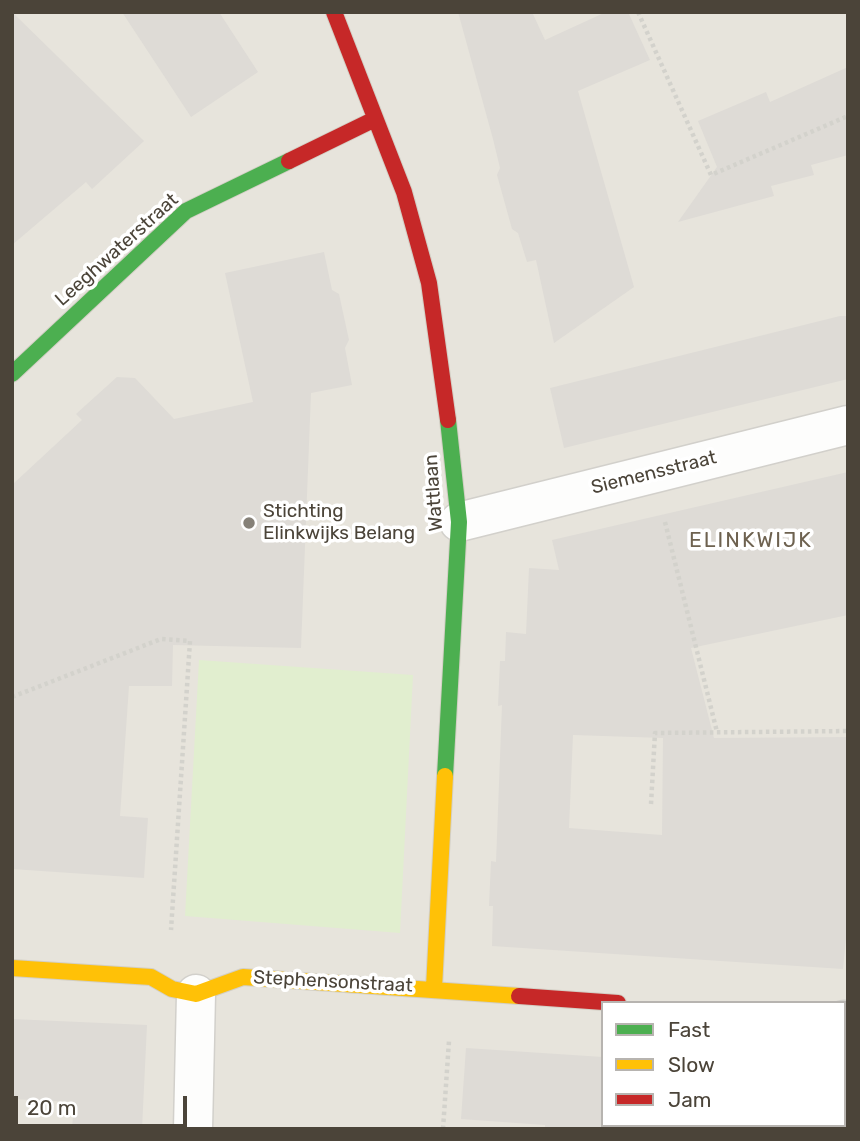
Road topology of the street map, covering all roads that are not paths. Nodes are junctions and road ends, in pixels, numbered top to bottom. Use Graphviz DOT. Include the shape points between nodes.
graph roads {
  1 [pos="334,12"];
  2 [pos="375,118"];
  3 [pos="12,374"];
  4 [pos="848,425"];
  5 [pos="459,522"];
  6 [pos="12,968"];
  7 [pos="433,988"];
  8 [pos="196,993"];
  9 [pos="601,1002"];
  10 [pos="193,1129"];
  1 -- 2 [label="street, Wattlaan"];
  2 -- 3 [label="street, Leeghwaterstraat" via="186,211"];
  2 -- 5 [label="street, Wattlaan" via="404,192 429,283 446,388"];
  4 -- 5 [label="street, Siemensstraat"];
  5 -- 7 [label="street, Wattlaan"];
  6 -- 8 [label="street" via="151,977 172,989"];
  7 -- 8 [label="street, Stephensonstraat" via="243,976"];
  7 -- 9 [label="street, Stephensonstraat"];
  8 -- 10 [label="street"];
}
